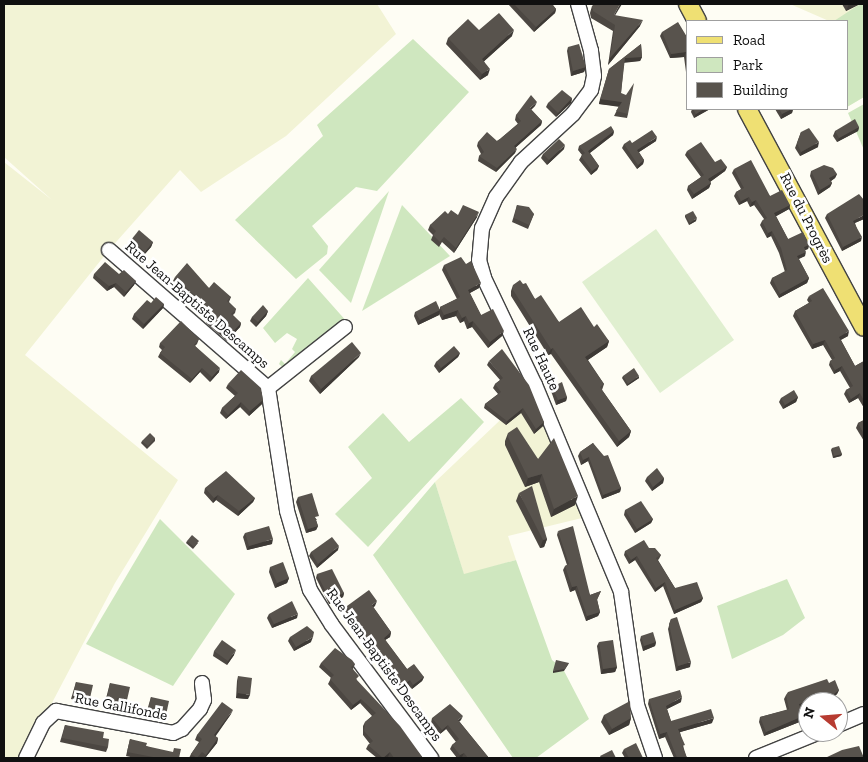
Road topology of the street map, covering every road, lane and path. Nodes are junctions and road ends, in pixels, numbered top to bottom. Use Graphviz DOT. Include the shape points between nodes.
graph roads {
  1 [pos="578,4"];
  2 [pos="688,4"];
  3 [pos="696,20"];
  4 [pos="748,110"];
  5 [pos="108,250"];
  6 [pos="345,327"];
  7 [pos="864,327"];
  8 [pos="268,388"];
  9 [pos="202,684"];
  10 [pos="864,714"];
  11 [pos="848,721"];
  12 [pos="798,741"];
  13 [pos="26,758"];
  14 [pos="431,758"];
  15 [pos="654,758"];
  16 [pos="756,758"];
  1 -- 15 [label="street, Rue Haute" via="591,51 594,76 591,90 573,114 522,162 496,197 482,228 479,260 484,278 534,383 622,592 637,705"];
  2 -- 3 [label="main road"];
  4 -- 7 [label="main road, Rue du Progrès"];
  5 -- 8 [label="street, Rue Jean-Baptiste Descamps"];
  6 -- 8 [label="street"];
  8 -- 14 [label="street, Rue Jean-Baptiste Descamps" via="285,503 310,590 332,625"];
  9 -- 13 [label="street, Rue Gallifonde" via="204,700 200,709 182,729 173,733 56,712 43,723"];
  10 -- 11 [label="street"];
  12 -- 16 [label="street"];
}
